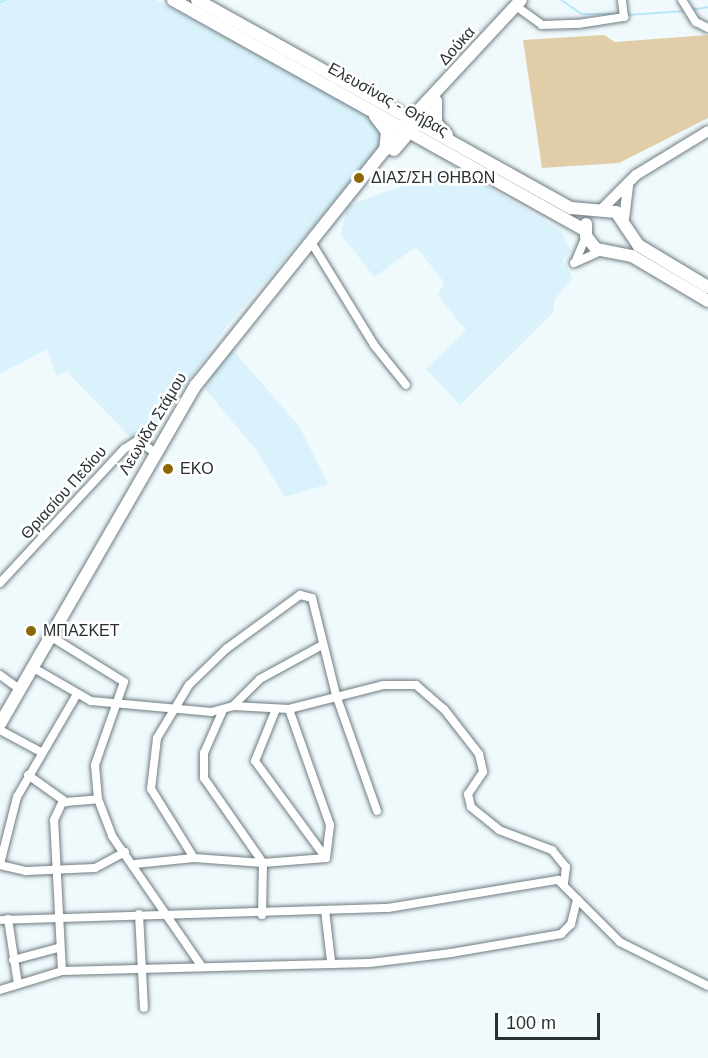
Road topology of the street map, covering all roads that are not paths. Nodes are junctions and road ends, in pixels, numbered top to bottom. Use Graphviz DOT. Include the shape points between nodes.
graph roads {
  1 [pos="173,0"];
  2 [pos="197,0"];
  3 [pos="622,0"];
  4 [pos="682,0"];
  5 [pos="518,3"];
  6 [pos="708,28"];
  7 [pos="443,88"];
  8 [pos="436,101"];
  9 [pos="360,103"];
  10 [pos="411,125"];
  11 [pos="708,131"];
  12 [pos="460,146"];
  13 [pos="385,150"];
  14 [pos="374,168"];
  15 [pos="631,179"];
  16 [pos="599,211"];
  17 [pos="626,224"];
  18 [pos="586,233"];
  19 [pos="311,242"];
  20 [pos="607,251"];
  21 [pos="708,286"];
  22 [pos="708,301"];
  23 [pos="406,385"];
  24 [pos="154,452"];
  25 [pos="0,583"];
  26 [pos="50,636"];
  27 [pos="322,645"];
  28 [pos="32,667"];
  29 [pos="0,675"];
  30 [pos="19,689"];
  31 [pos="76,694"];
  32 [pos="336,695"];
  33 [pos="117,702"];
  34 [pos="233,706"];
  35 [pos="173,707"];
  36 [pos="290,709"];
  37 [pos="223,710"];
  38 [pos="276,710"];
  39 [pos="0,724"];
  40 [pos="0,730"];
  41 [pos="42,752"];
  42 [pos="28,775"];
  43 [pos="98,799"];
  44 [pos="63,801"];
  45 [pos="377,811"];
  46 [pos="125,852"];
  47 [pos="194,858"];
  48 [pos="326,858"];
  49 [pos="263,863"];
  50 [pos="0,864"];
  51 [pos="135,864"];
  52 [pos="58,869"];
  53 [pos="564,883"];
  54 [pos="577,900"];
  55 [pos="325,910"];
  56 [pos="166,913"];
  57 [pos="139,914"];
  58 [pos="262,915"];
  59 [pos="58,917"];
  60 [pos="4,920"];
  61 [pos="58,948"];
  62 [pos="13,960"];
  63 [pos="331,961"];
  64 [pos="202,967"];
  65 [pos="141,968"];
  66 [pos="62,971"];
  67 [pos="18,984"];
  68 [pos="708,986"];
  69 [pos="0,990"];
  70 [pos="144,1008"];
  1 -- 9 [label="main road, Ελευσίνας - Θήβας"];
  2 -- 10 [label="main road, Ελευσίνας - Θήβας"];
  3 -- 5 [label="street" via="624,17 578,24 542,25"];
  4 -- 6 [label="street" via="696,22"];
  5 -- 7 [label="main road, Δούκα"];
  7 -- 8 [label="main road, Δούκα"];
  7 -- 10 [label="main road, Δούκα"];
  8 -- 10 [label="main road, Δούκα"];
  8 -- 12 [label="main road" via="438,127"];
  9 -- 10 [label="main road, Ελευσίνας - Θήβας"];
  9 -- 13 [label="main road" via="385,128"];
  10 -- 12 [label="main road, Ελευσίνας - Θήβας"];
  10 -- 13 [label="main road, Λεωνίδα Στάμου"];
  10 -- 14 [label="main road, Λεωνίδα Στάμου"];
  10 -- 18 [label="main road, Ελευσίνας - Θήβας"];
  11 -- 15 [label="street"];
  12 -- 16 [label="main road, Ελευσίνας - Θήβας" via="571,208"];
  13 -- 14 [label="main road, Λεωνίδα Στάμου"];
  14 -- 19 [label="main road, Λεωνίδα Στάμου"];
  15 -- 16 [label="street"];
  15 -- 17 [label="street"];
  16 -- 17 [label="main road, Ελευσίνας - Θήβας"];
  16 -- 18 [label="main road"];
  17 -- 20 [label="main road"];
  17 -- 21 [label="main road, Ελευσίνας - Θήβας" via="638,245"];
  18 -- 20 [label="main road, Ελευσίνας - Θήβας"];
  18 -- 20 [label="street" via="574,263"];
  19 -- 23 [label="street" via="374,345"];
  19 -- 24 [label="main road, Λεωνίδα Στάμου" via="224,346"];
  20 -- 22 [label="main road, Ελευσίνας - Θήβας" via="632,256"];
  24 -- 25 [label="street, Θριασίου Πεδίου" via="138,440 124,449"];
  24 -- 26 [label="main road, Λεωνίδα Στάμου"];
  26 -- 28 [label="main road, Λεωνίδα Στάμου"];
  26 -- 33 [label="street" via="122,679"];
  27 -- 32 [label="street"];
  27 -- 34 [label="street" via="260,679"];
  27 -- 35 [label="street" via="312,598 300,595 226,649"];
  28 -- 30 [label="main road, Λεωνίδα Στάμου"];
  28 -- 31 [label="street"];
  29 -- 30 [label="street"];
  30 -- 39 [label="main road, Λεωνίδα Στάμου"];
  31 -- 33 [label="street"];
  31 -- 41 [label="street"];
  32 -- 36 [label="street"];
  32 -- 45 [label="street"];
  32 -- 53 [label="street" via="406,682 426,693 479,754 483,772 468,794 471,807 500,830 552,850 566,867"];
  33 -- 35 [label="street"];
  33 -- 43 [label="street" via="95,765"];
  34 -- 37 [label="street"];
  34 -- 38 [label="street"];
  35 -- 37 [label="street"];
  35 -- 47 [label="street" via="158,738 149,780"];
  36 -- 38 [label="street"];
  36 -- 48 [label="street" via="330,825"];
  37 -- 49 [label="street" via="204,753 204,778"];
  38 -- 48 [label="street" via="255,761"];
  40 -- 41 [label="street"];
  41 -- 42 [label="street"];
  42 -- 44 [label="street"];
  42 -- 50 [label="street" via="12,810"];
  43 -- 44 [label="street"];
  43 -- 46 [label="street"];
  44 -- 52 [label="street" via="54,820"];
  46 -- 51 [label="street"];
  46 -- 52 [label="street" via="95,868"];
  47 -- 49 [label="street"];
  47 -- 51 [label="street"];
  48 -- 49 [label="street"];
  49 -- 58 [label="street"];
  50 -- 52 [label="street"];
  51 -- 56 [label="street"];
  52 -- 59 [label="street"];
  53 -- 54 [label="street"];
  53 -- 55 [label="street" via="549,880 387,908"];
  54 -- 63 [label="street" via="567,930 552,937 415,959"];
  54 -- 68 [label="street" via="620,942"];
  55 -- 58 [label="street"];
  55 -- 63 [label="street"];
  56 -- 57 [label="street"];
  56 -- 58 [label="street"];
  56 -- 64 [label="street"];
  57 -- 59 [label="street"];
  57 -- 65 [label="street"];
  59 -- 60 [label="street"];
  59 -- 61 [label="street"];
  60 -- 62 [label="street"];
  61 -- 62 [label="street"];
  61 -- 66 [label="street"];
  62 -- 67 [label="street"];
  63 -- 64 [label="street"];
  64 -- 65 [label="street"];
  65 -- 66 [label="street"];
  65 -- 70 [label="street"];
  66 -- 67 [label="street"];
  67 -- 69 [label="street"];
}
